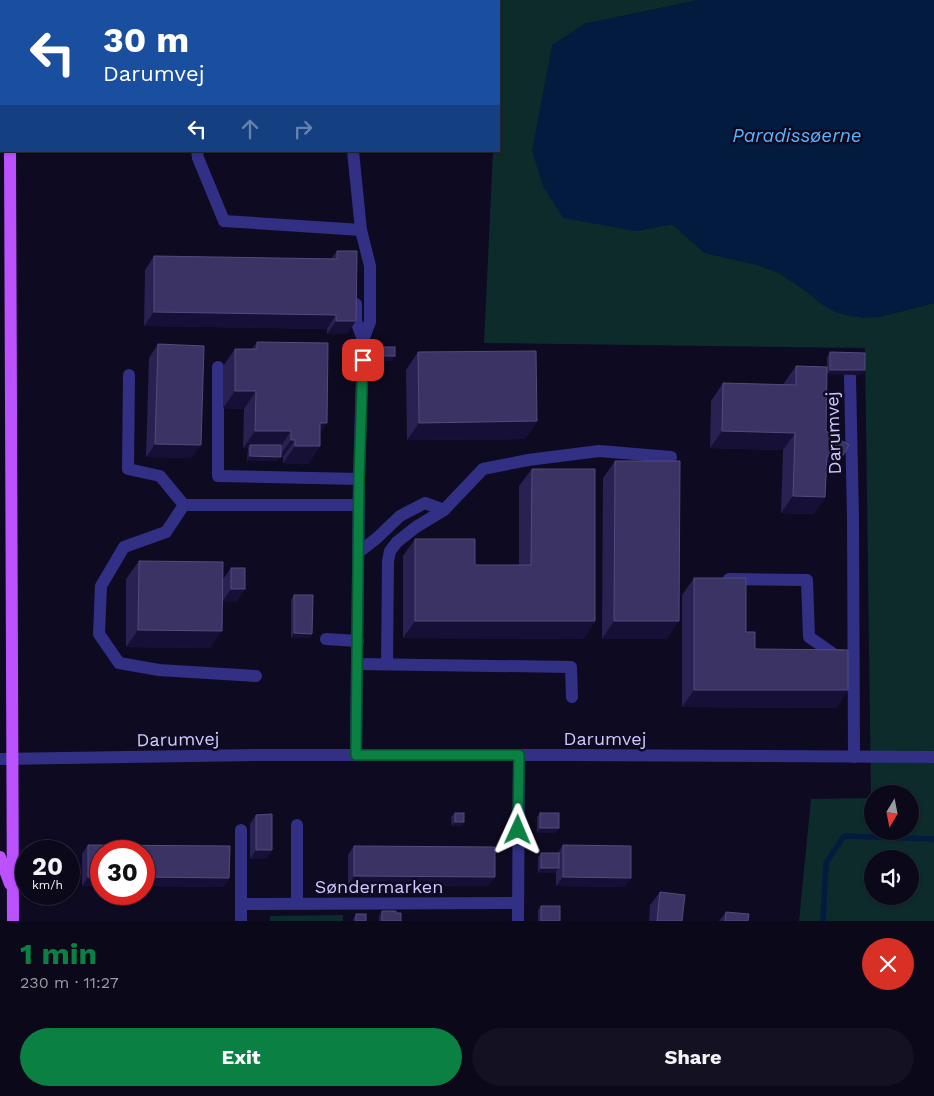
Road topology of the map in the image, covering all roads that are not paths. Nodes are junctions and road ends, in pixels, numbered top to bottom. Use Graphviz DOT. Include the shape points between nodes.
graph roads {
  1 [pos="10,152"];
  2 [pos="197,152"];
  3 [pos="353,152"];
  4 [pos="361,230"];
  5 [pos="356,265"];
  6 [pos="356,294"];
  7 [pos="363,340"];
  8 [pos="218,367"];
  9 [pos="129,375"];
  10 [pos="850,377"];
  11 [pos="671,458"];
  12 [pos="359,479"];
  13 [pos="359,504"];
  14 [pos="184,505"];
  15 [pos="444,510"];
  16 [pos="359,552"];
  17 [pos="717,579"];
  18 [pos="326,639"];
  19 [pos="358,641"];
  20 [pos="854,656"];
  21 [pos="358,664"];
  22 [pos="387,664"];
  23 [pos="256,676"];
  24 [pos="572,697"];
  25 [pos="0,751"];
  26 [pos="356,755"];
  27 [pos="519,755"];
  28 [pos="854,757"];
  29 [pos="934,757"];
  30 [pos="6,759"];
  31 [pos="297,825"];
  32 [pos="241,830"];
  33 [pos="0,857"];
  34 [pos="13,894"];
  35 [pos="518,903"];
  36 [pos="241,904"];
  37 [pos="297,904"];
  38 [pos="13,921"];
  39 [pos="241,921"];
  40 [pos="518,921"];
  1 -- 30 [label="main road"];
  2 -- 4 [label="street" via="224,221"];
  3 -- 4 [label="street"];
  4 -- 5 [label="street"];
  4 -- 7 [label="street" via="370,266 370,322"];
  6 -- 7 [label="street" via="356,321"];
  7 -- 12 [label="street"];
  8 -- 12 [label="street" via="218,476"];
  9 -- 14 [label="street" via="128,468 160,476"];
  10 -- 20 [label="street, Darumvej"];
  11 -- 15 [label="street" via="599,451 483,469"];
  12 -- 13 [label="street"];
  13 -- 14 [label="street"];
  13 -- 16 [label="street"];
  14 -- 23 [label="street" via="166,532 124,546 101,586 99,634 118,663 159,670"];
  15 -- 16 [label="street" via="425,503 400,516"];
  15 -- 22 [label="street" via="416,527 390,551"];
  16 -- 19 [label="street"];
  17 -- 20 [label="street" via="807,580 809,637 835,655"];
  18 -- 19 [label="street"];
  19 -- 21 [label="street"];
  20 -- 28 [label="street, Darumvej"];
  21 -- 22 [label="street"];
  21 -- 26 [label="street"];
  22 -- 24 [label="street" via="571,667"];
  25 -- 30 [label="main road"];
  26 -- 27 [label="street, Darumvej"];
  26 -- 30 [label="street, Darumvej"];
  27 -- 28 [label="street, Darumvej"];
  27 -- 35 [label="street"];
  28 -- 29 [label="street, Darumvej"];
  30 -- 34 [label="main road"];
  31 -- 37 [label="street"];
  32 -- 36 [label="street"];
  33 -- 34 [label="main road"];
  34 -- 38 [label="main road"];
  35 -- 37 [label="street, Søndermarken"];
  35 -- 40 [label="street"];
  36 -- 37 [label="street, Søndermarken"];
  36 -- 39 [label="street"];
}
